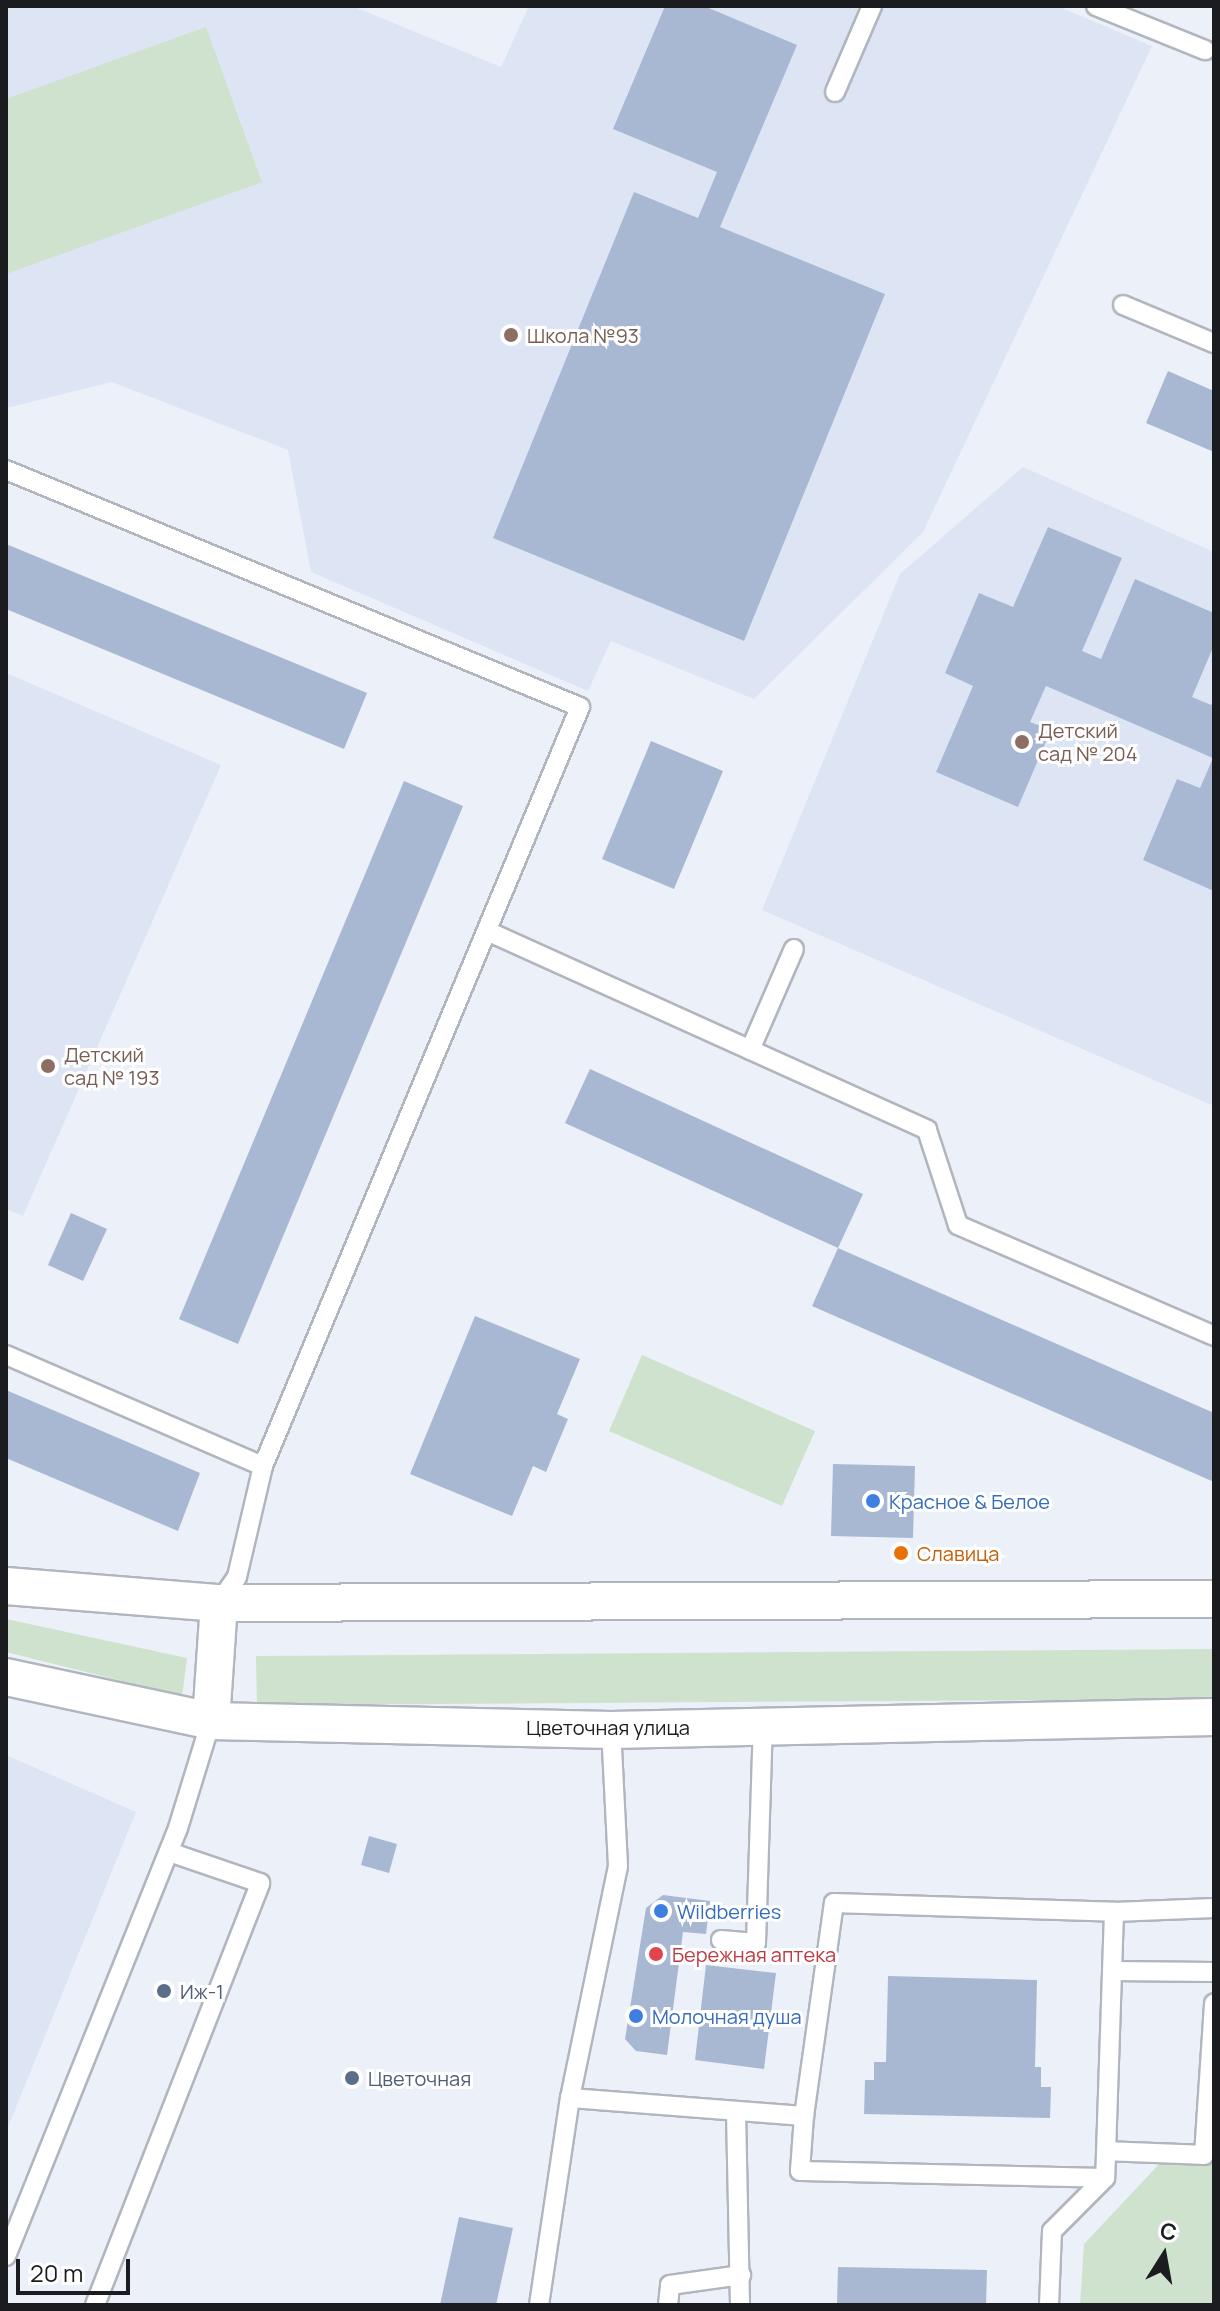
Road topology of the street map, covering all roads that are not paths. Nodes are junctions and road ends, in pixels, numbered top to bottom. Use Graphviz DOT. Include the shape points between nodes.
graph roads {
  1 [pos="872,6"];
  2 [pos="1096,6"];
  3 [pos="1205,50"];
  4 [pos="835,92"];
  5 [pos="1123,305"];
  6 [pos="1214,343"];
  7 [pos="6,470"];
  8 [pos="487,931"];
  9 [pos="794,949"];
  10 [pos="750,1050"];
  11 [pos="1214,1336"];
  12 [pos="6,1355"];
  13 [pos="263,1466"];
  14 [pos="6,1586"];
  15 [pos="1214,1599"];
  16 [pos="219,1603"];
  17 [pos="6,1677"];
  18 [pos="1214,1717"];
  19 [pos="211,1721"];
  20 [pos="763,1726"];
  21 [pos="611,1730"];
  22 [pos="169,1852"];
  23 [pos="1214,1908"];
  24 [pos="1114,1912"];
  25 [pos="721,1940"];
  26 [pos="1112,1971"];
  27 [pos="1214,1972"];
  28 [pos="1214,2003"];
  29 [pos="570,2098"];
  30 [pos="736,2112"];
  31 [pos="804,2116"];
  32 [pos="1106,2151"];
  33 [pos="1105,2178"];
  34 [pos="6,2256"];
  35 [pos="741,2275"];
  36 [pos="95,2305"];
  37 [pos="539,2305"];
  38 [pos="668,2305"];
  39 [pos="740,2305"];
  40 [pos="1049,2305"];
  1 -- 4 [label="lane"];
  2 -- 3 [label="lane"];
  5 -- 6 [label="lane"];
  7 -- 8 [label="lane" via="580,707"];
  8 -- 10 [label="lane"];
  8 -- 13 [label="lane"];
  9 -- 10 [label="lane"];
  10 -- 11 [label="lane" via="927,1130 958,1225"];
  12 -- 13 [label="lane"];
  13 -- 16 [label="lane" via="237,1577"];
  14 -- 16 [label="street"];
  15 -- 16 [label="street"];
  16 -- 19 [label="street"];
  17 -- 19 [label="street, Цветочная улица"];
  18 -- 20 [label="street, Цветочная улица"];
  19 -- 21 [label="street, Цветочная улица"];
  19 -- 22 [label="lane"];
  20 -- 21 [label="street, Цветочная улица"];
  20 -- 25 [label="lane" via="756,1943"];
  21 -- 29 [label="lane" via="618,1866"];
  22 -- 34 [label="lane"];
  22 -- 36 [label="lane" via="260,1883"];
  23 -- 24 [label="lane"];
  24 -- 26 [label="lane"];
  24 -- 31 [label="lane" via="834,1903"];
  26 -- 27 [label="lane"];
  26 -- 32 [label="lane"];
  28 -- 32 [label="lane" via="1204,2155"];
  29 -- 30 [label="lane"];
  29 -- 37 [label="lane"];
  30 -- 31 [label="lane"];
  30 -- 35 [label="lane"];
  31 -- 33 [label="lane" via="800,2171"];
  32 -- 33 [label="lane"];
  33 -- 40 [label="lane" via="1052,2231"];
  35 -- 38 [label="lane" via="670,2285"];
  35 -- 39 [label="lane"];
}
